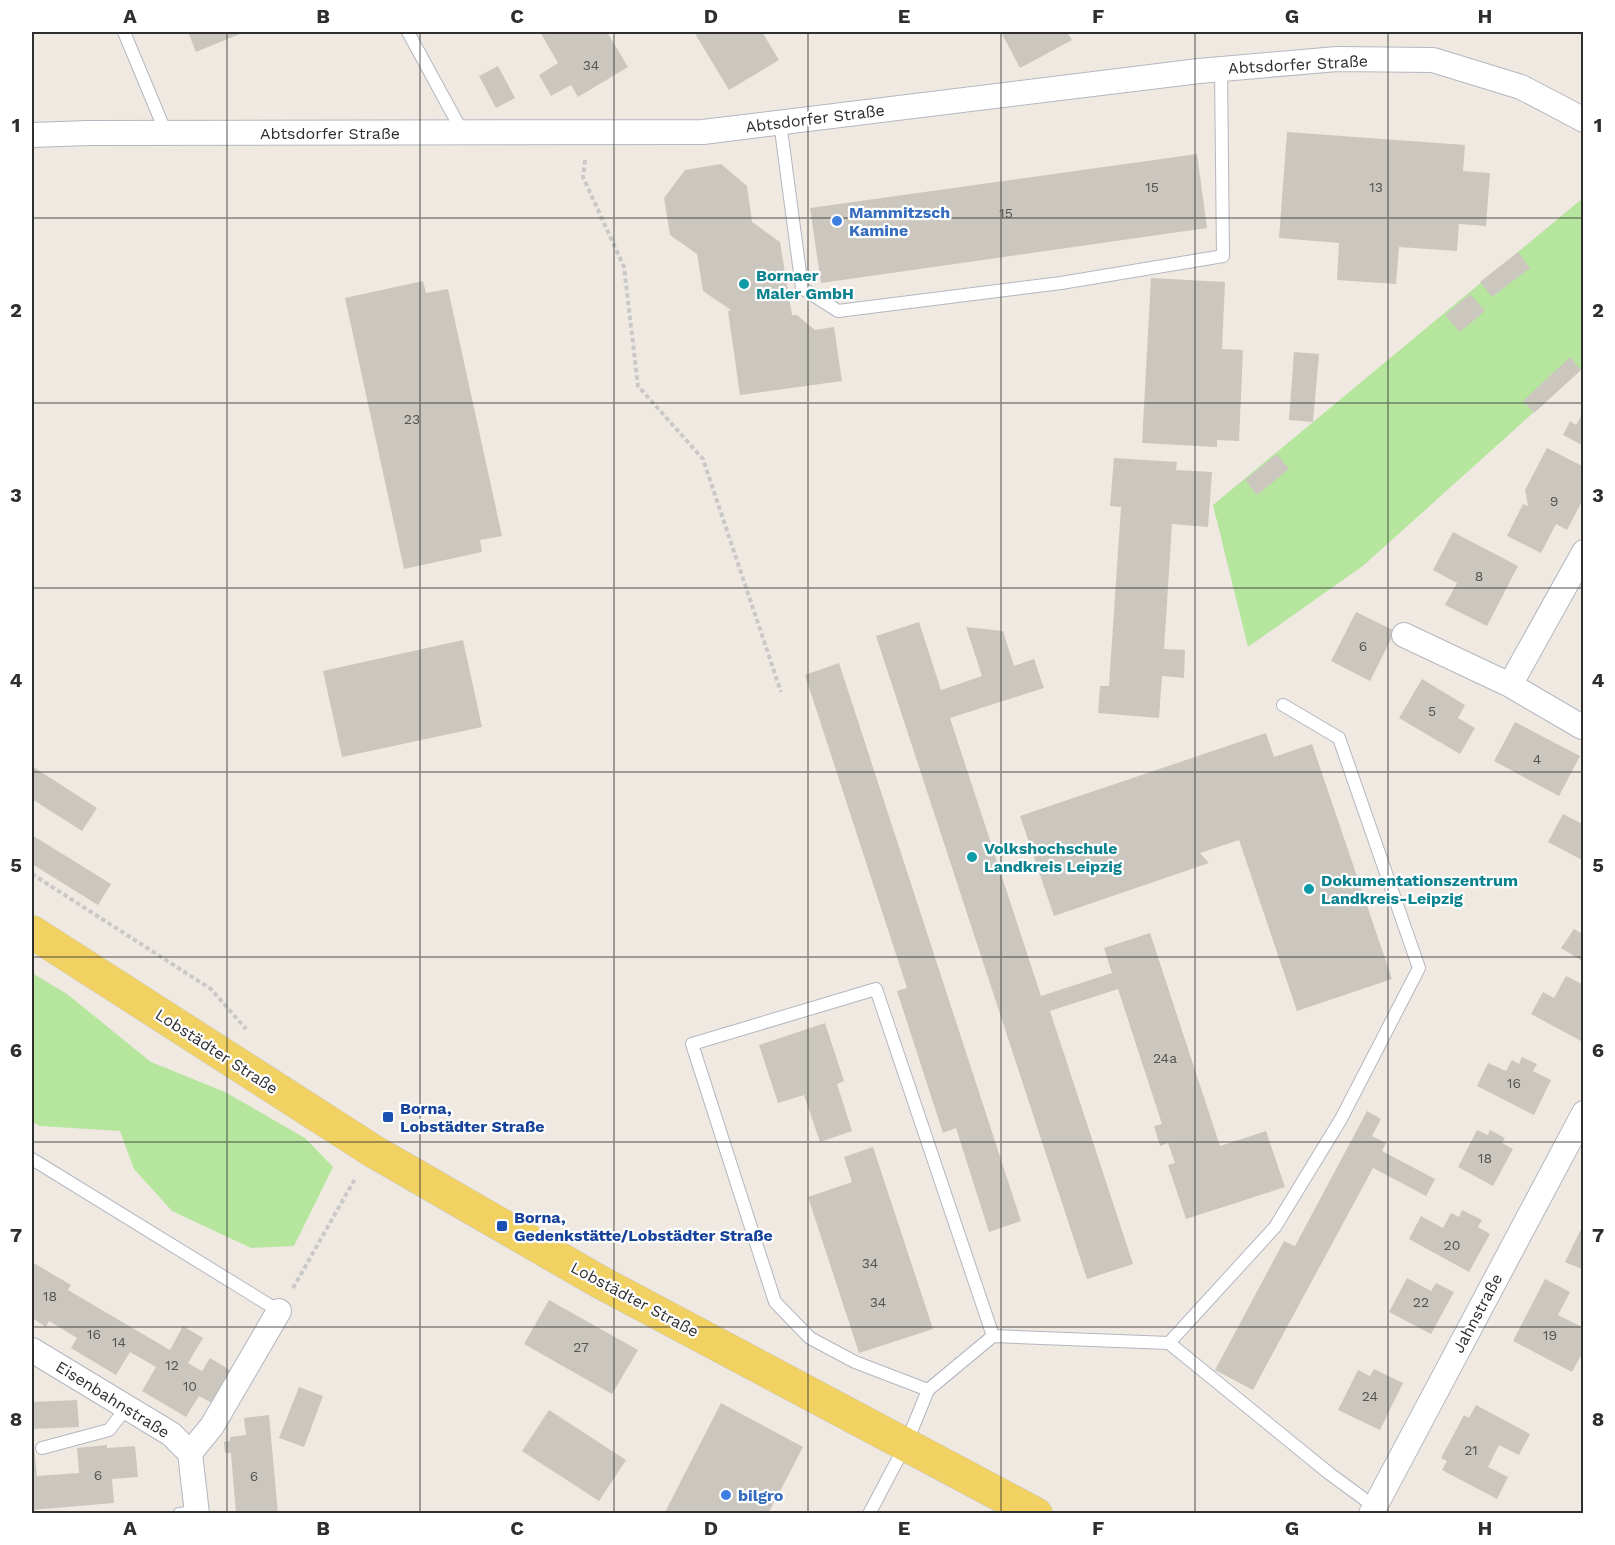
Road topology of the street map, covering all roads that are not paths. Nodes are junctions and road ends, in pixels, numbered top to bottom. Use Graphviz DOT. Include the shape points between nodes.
graph roads {
  1 [pos="124,32"];
  2 [pos="408,32"];
  3 [pos="1221,69"];
  4 [pos="1584,120"];
  5 [pos="780,122"];
  6 [pos="463,133"];
  7 [pos="166,134"];
  8 [pos="32,135"];
  9 [pos="1584,552"];
  10 [pos="1404,635"];
  11 [pos="1510,685"];
  12 [pos="1283,705"];
  13 [pos="1582,727"];
  14 [pos="32,932"];
  15 [pos="1584,1113"];
  16 [pos="32,1159"];
  17 [pos="279,1311"];
  18 [pos="993,1336"];
  19 [pos="1169,1343"];
  20 [pos="32,1350"];
  21 [pos="928,1390"];
  22 [pos="128,1406"];
  23 [pos="906,1444"];
  24 [pos="42,1448"];
  25 [pos="190,1453"];
  26 [pos="1373,1510"];
  27 [pos="191,1513"];
  28 [pos="870,1514"];
  29 [pos="1036,1514"];
  1 -- 7 [label="lane"];
  2 -- 6 [label="lane"];
  3 -- 4 [label="street, Abtsdorfer Straße" via="1337,59 1433,60 1521,87"];
  3 -- 5 [label="street, Abtsdorfer Straße"];
  3 -- 5 [label="lane" via="1223,256 1061,283 849,309 838,310 802,288"];
  5 -- 6 [label="street, Abtsdorfer Straße" via="703,132"];
  6 -- 7 [label="street, Abtsdorfer Straße"];
  7 -- 8 [label="street, Abtsdorfer Straße"];
  9 -- 11 [label="street"];
  10 -- 11 [label="street"];
  11 -- 13 [label="street"];
  12 -- 19 [label="lane" via="1339,738 1419,968 1341,1119 1275,1227"];
  14 -- 23 [label="main road, Lobstädter Straße" via="372,1151 600,1281"];
  15 -- 26 [label="street, Jahnstraße"];
  16 -- 17 [label="lane"];
  17 -- 25 [label="street" via="212,1426"];
  18 -- 19 [label="lane"];
  18 -- 21 [label="lane"];
  18 -- 21 [label="lane" via="876,989 692,1044 775,1302 810,1338 855,1362"];
  19 -- 26 [label="lane"];
  20 -- 22 [label="street, Eisenbahnstraße"];
  21 -- 23 [label="lane"];
  22 -- 24 [label="lane" via="109,1430"];
  22 -- 25 [label="street, Eisenbahnstraße" via="171,1434"];
  23 -- 28 [label="lane"];
  23 -- 29 [label="main road, Lobstädter Straße"];
  25 -- 27 [label="street"];
}
